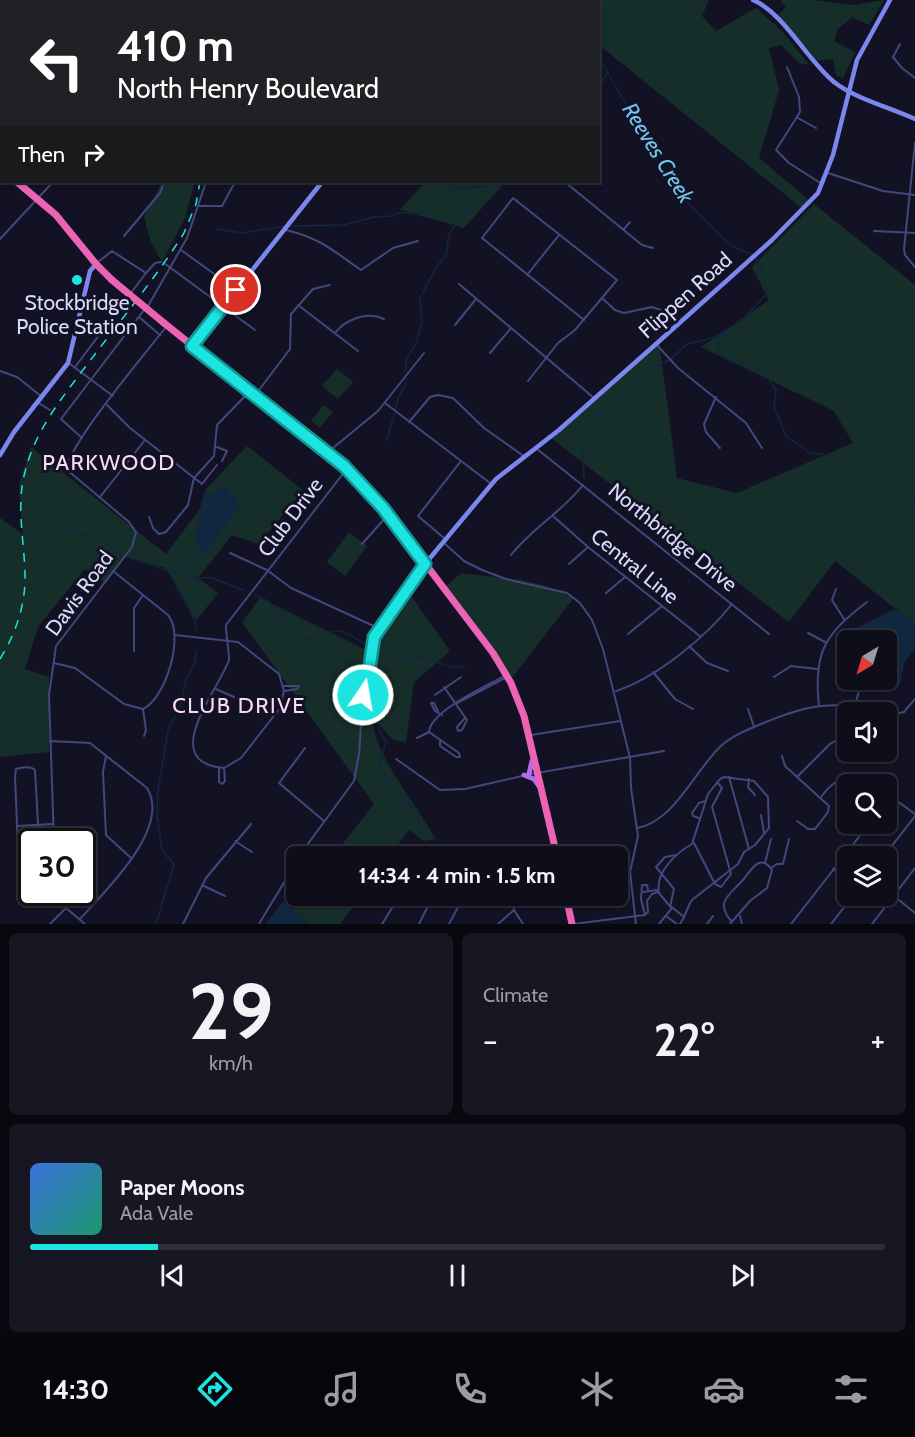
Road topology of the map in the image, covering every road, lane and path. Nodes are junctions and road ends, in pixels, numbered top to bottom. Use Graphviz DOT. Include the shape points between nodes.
graph roads {
  1 [pos="753,0"];
  2 [pos="890,0"];
  3 [pos="900,44"];
  4 [pos="787,67"];
  5 [pos="915,78"];
  6 [pos="852,80"];
  7 [pos="848,91"];
  8 [pos="864,97"];
  9 [pos="845,105"];
  10 [pos="798,118"];
  11 [pos="915,119"];
  12 [pos="816,128"];
  13 [pos="915,143"];
  14 [pos="914,152"];
  15 [pos="826,173"];
  16 [pos="18,183"];
  17 [pos="51,183"];
  18 [pos="164,183"];
  19 [pos="206,183"];
  20 [pos="234,183"];
  21 [pos="321,183"];
  22 [pos="566,183"];
  23 [pos="822,184"];
  24 [pos="910,194"];
  25 [pos="915,195"];
  26 [pos="36,198"];
  27 [pos="199,206"];
  28 [pos="630,222"];
  29 [pos="624,229"];
  30 [pos="284,230"];
  31 [pos="874,231"];
  32 [pos="905,232"];
  33 [pos="915,233"];
  34 [pos="559,235"];
  35 [pos="124,236"];
  36 [pos="0,239"];
  37 [pos="418,241"];
  38 [pos="652,249"];
  39 [pos="182,250"];
  40 [pos="96,264"];
  41 [pos="171,266"];
  42 [pos="915,267"];
  43 [pos="146,273"];
  44 [pos="527,275"];
  45 [pos="459,284"];
  46 [pos="330,285"];
  47 [pos="236,290"];
  48 [pos="601,298"];
  49 [pos="476,299"];
  50 [pos="224,305"];
  51 [pos="298,305"];
  52 [pos="138,317"];
  53 [pos="384,319"];
  54 [pos="584,320"];
  55 [pos="166,324"];
  56 [pos="678,324"];
  57 [pos="455,325"];
  58 [pos="511,328"];
  59 [pos="255,330"];
  60 [pos="335,333"];
  61 [pos="160,335"];
  62 [pos="656,344"];
  63 [pos="192,346"];
  64 [pos="358,351"];
  65 [pos="424,353"];
  66 [pos="490,353"];
  67 [pos="547,356"];
  68 [pos="68,363"];
  69 [pos="75,367"];
  70 [pos="0,371"];
  71 [pos="90,379"];
  72 [pos="528,381"];
  73 [pos="251,394"];
  74 [pos="113,396"];
  75 [pos="42,397"];
  76 [pos="716,397"];
  77 [pos="594,398"];
  78 [pos="37,402"];
  79 [pos="385,403"];
  80 [pos="107,405"];
  81 [pos="50,410"];
  82 [pos="409,422"];
  83 [pos="82,438"];
  84 [pos="145,440"];
  85 [pos="217,447"];
  86 [pos="537,448"];
  87 [pos="720,448"];
  88 [pos="762,448"];
  89 [pos="328,452"];
  90 [pos="0,455"];
  91 [pos="526,457"];
  92 [pos="222,460"];
  93 [pos="462,461"];
  94 [pos="217,465"];
  95 [pos="347,469"];
  96 [pos="194,478"];
  97 [pos="491,484"];
  98 [pos="583,485"];
  99 [pos="100,498"];
  100 [pos="177,507"];
  101 [pos="183,511"];
  102 [pos="388,515"];
  103 [pos="553,516"];
  104 [pos="149,517"];
  105 [pos="445,542"];
  106 [pos="362,544"];
  107 [pos="588,548"];
  108 [pos="230,553"];
  109 [pos="511,555"];
  110 [pos="425,564"];
  111 [pos="569,564"];
  112 [pos="267,570"];
  113 [pos="113,571"];
  114 [pos="625,577"];
  115 [pos="836,589"];
  116 [pos="606,593"];
  117 [pos="143,595"];
  118 [pos="867,602"];
  119 [pos="732,604"];
  120 [pos="662,606"];
  121 [pos="844,619"];
  122 [pos="378,628"];
  123 [pos="808,633"];
  124 [pos="628,634"];
  125 [pos="769,634"];
  126 [pos="175,635"];
  127 [pos="701,637"];
  128 [pos="227,639"];
  129 [pos="825,642"];
  130 [pos="689,646"];
  131 [pos="134,651"];
  132 [pos="53,663"];
  133 [pos="502,666"];
  134 [pos="817,669"];
  135 [pos="728,671"];
  136 [pos="653,672"];
  137 [pos="507,676"];
  138 [pos="461,677"];
  139 [pos="774,677"];
  140 [pos="499,680"];
  141 [pos="512,685"];
  142 [pos="283,686"];
  143 [pos="444,687"];
  144 [pos="216,689"];
  145 [pos="284,691"];
  146 [pos="615,691"];
  147 [pos="435,695"];
  148 [pos="234,698"];
  149 [pos="915,699"];
  150 [pos="457,703"];
  151 [pos="819,706"];
  152 [pos="837,706"];
  153 [pos="143,709"];
  154 [pos="693,709"];
  155 [pos="748,709"];
  156 [pos="438,711"];
  157 [pos="897,714"];
  158 [pos="442,715"];
  159 [pos="465,718"];
  160 [pos="621,721"];
  161 [pos="754,727"];
  162 [pos="429,732"];
  163 [pos="528,735"];
  164 [pos="144,736"];
  165 [pos="417,738"];
  166 [pos="837,740"];
  167 [pos="50,741"];
  168 [pos="440,742"];
  169 [pos="305,748"];
  170 [pos="454,749"];
  171 [pos="664,751"];
  172 [pos="450,753"];
  173 [pos="106,755"];
  174 [pos="782,756"];
  175 [pos="630,758"];
  176 [pos="396,759"];
  177 [pos="219,767"];
  178 [pos="224,768"];
  179 [pos="530,774"];
  180 [pos="729,777"];
  181 [pos="797,777"];
  182 [pos="749,780"];
  183 [pos="837,781"];
  184 [pos="717,782"];
  185 [pos="541,789"];
  186 [pos="755,795"];
  187 [pos="821,796"];
  188 [pos="707,801"];
  189 [pos="897,801"];
  190 [pos="761,815"];
  191 [pos="915,815"];
  192 [pos="699,818"];
  193 [pos="324,821"];
  194 [pos="797,821"];
  195 [pos="53,824"];
  196 [pos="251,824"];
  197 [pos="38,825"];
  198 [pos="17,826"];
  199 [pos="38,828"];
  200 [pos="53,828"];
  201 [pos="637,828"];
  202 [pos="764,833"];
  203 [pos="861,834"];
  204 [pos="771,839"];
  205 [pos="789,839"];
  206 [pos="18,840"];
  207 [pos="235,841"];
  208 [pos="693,842"];
  209 [pos="307,846"];
  210 [pos="554,846"];
  211 [pos="892,846"];
  212 [pos="749,849"];
  213 [pos="252,852"];
  214 [pos="677,854"];
  215 [pos="131,858"];
  216 [pos="765,863"];
  217 [pos="730,868"];
  218 [pos="771,868"];
  219 [pos="833,869"];
  220 [pos="914,871"];
  221 [pos="837,872"];
  222 [pos="661,874"];
  223 [pos="286,879"];
  224 [pos="714,882"];
  225 [pos="202,885"];
  226 [pos="645,891"];
  227 [pos="897,891"];
  228 [pos="659,892"];
  229 [pos="225,896"];
  230 [pos="649,897"];
  231 [pos="897,899"];
  232 [pos="428,906"];
  233 [pos="459,906"];
  234 [pos="513,906"];
  235 [pos="568,906"];
  236 [pos="845,906"];
  237 [pos="881,906"];
  238 [pos="392,907"];
  239 [pos="671,907"];
  240 [pos="66,908"];
  241 [pos="884,908"];
  242 [pos="514,910"];
  243 [pos="915,913"];
  244 [pos="645,915"];
  245 [pos="739,915"];
  246 [pos="666,916"];
  247 [pos="713,916"];
  248 [pos="684,917"];
  249 [pos="635,918"];
  250 [pos="80,919"];
  251 [pos="731,923"];
  252 [pos="50,924"];
  253 [pos="86,924"];
  254 [pos="183,924"];
  255 [pos="259,924"];
  256 [pos="382,924"];
  257 [pos="419,924"];
  258 [pos="450,924"];
  259 [pos="498,924"];
  260 [pos="523,924"];
  261 [pos="573,924"];
  262 [pos="636,924"];
  263 [pos="659,924"];
  264 [pos="678,924"];
  265 [pos="707,924"];
  266 [pos="742,924"];
  267 [pos="791,924"];
  268 [pos="831,924"];
  269 [pos="872,924"];
  1 -- 7 [label="street" via="778,18 824,73"];
  2 -- 6 [label="street, Flippen Road" via="857,60"];
  3 -- 5 [label="street" via="893,53 895,62"];
  4 -- 10 [label="street" via="800,102"];
  6 -- 7 [label="street, Flippen Road"];
  6 -- 8 [label="street"];
  7 -- 8 [label="street"];
  7 -- 9 [label="street, Flippen Road"];
  8 -- 9 [label="street" via="851,98"];
  8 -- 11 [label="street"];
  9 -- 15 [label="street, Flippen Road"];
  10 -- 12 [label="street"];
  10 -- 23 [label="street" via="776,150"];
  13 -- 14 [label="street"];
  14 -- 24 [label="street"];
  15 -- 23 [label="street, Flippen Road"];
  15 -- 24 [label="street" via="883,191"];
  16 -- 26 [label="highway"];
  17 -- 26 [label="street"];
  18 -- 35 [label="street" via="160,193"];
  19 -- 27 [label="street"];
  20 -- 27 [label="street" via="222,206"];
  21 -- 30 [label="street"];
  22 -- 29 [label="street"];
  23 -- 56 [label="street, Flippen Road" via="804,209"];
  24 -- 25 [label="street"];
  24 -- 32 [label="street"];
  26 -- 36 [label="street"];
  26 -- 40 [label="highway"];
  27 -- 39 [label="street"];
  28 -- 29 [label="street"];
  29 -- 38 [label="street"];
  30 -- 37 [label="street" via="320,241 361,270 393,248"];
  30 -- 47 [label="street"];
  31 -- 32 [label="street"];
  32 -- 33 [label="street"];
  32 -- 42 [label="street" via="905,255"];
  34 -- 44 [label="street"];
  34 -- 44 [label="street" via="513,198 482,238"];
  34 -- 48 [label="street" via="616,279"];
  39 -- 41 [label="street"];
  39 -- 47 [label="street"];
  40 -- 43 [label="street" via="112,251"];
  40 -- 55 [label="highway, bridge"];
  40 -- 68 [label="street" via="90,271"];
  41 -- 43 [label="street" via="155,264"];
  41 -- 50 [label="street"];
  41 -- 52 [label="street" via="150,304"];
  43 -- 69 [label="street"];
  44 -- 54 [label="street"];
  45 -- 49 [label="street"];
  46 -- 51 [label="street" via="313,289"];
  47 -- 50 [label="street"];
  48 -- 54 [label="street"];
  48 -- 56 [label="street" via="624,313 652,307 661,310"];
  49 -- 57 [label="street"];
  49 -- 58 [label="street"];
  50 -- 59 [label="street"];
  50 -- 63 [label="street"];
  51 -- 60 [label="street"];
  51 -- 73 [label="street" via="290,319 290,349"];
  52 -- 61 [label="street"];
  52 -- 71 [label="street"];
  53 -- 60 [label="street" via="362,316"];
  54 -- 67 [label="street"];
  55 -- 61 [label="street"];
  55 -- 63 [label="highway"];
  56 -- 62 [label="street, Flippen Road"];
  58 -- 66 [label="street"];
  58 -- 67 [label="street"];
  60 -- 64 [label="street"];
  61 -- 74 [label="street"];
  62 -- 76 [label="street" via="678,369"];
  62 -- 77 [label="street, Flippen Road"];
  63 -- 73 [label="highway"];
  65 -- 79 [label="street"];
  67 -- 72 [label="street"];
  67 -- 77 [label="street"];
  68 -- 69 [label="street"];
  68 -- 75 [label="street"];
  69 -- 71 [label="street"];
  70 -- 75 [label="street" via="17,377"];
  71 -- 74 [label="street"];
  71 -- 83 [label="street" via="61,419"];
  73 -- 85 [label="street" via="217,425"];
  73 -- 89 [label="highway"];
  74 -- 80 [label="street"];
  75 -- 78 [label="street"];
  76 -- 87 [label="street" via="704,424"];
  76 -- 88 [label="street" via="746,423"];
  77 -- 86 [label="street, Flippen Road"];
  78 -- 81 [label="street"];
  78 -- 90 [label="street"];
  79 -- 82 [label="street"];
  79 -- 89 [label="street"];
  80 -- 83 [label="street"];
  80 -- 84 [label="street"];
  82 -- 91 [label="street" via="430,397 447,396"];
  82 -- 93 [label="street"];
  83 -- 99 [label="street, Davis Road" via="66,469"];
  84 -- 96 [label="street"];
  84 -- 99 [label="street"];
  85 -- 92 [label="street" via="227,451"];
  85 -- 96 [label="street" via="213,458"];
  86 -- 91 [label="street, Flippen Road"];
  86 -- 98 [label="street, Northbridge Drive"];
  89 -- 95 [label="highway"];
  91 -- 97 [label="street, Flippen Road"];
  93 -- 97 [label="street"];
  93 -- 105 [label="street" via="418,516"];
  94 -- 96 [label="street" via="202,484"];
  95 -- 102 [label="highway"];
  95 -- 112 [label="street, Club Drive"];
  96 -- 101 [label="street" via="191,499"];
  97 -- 105 [label="street, Flippen Road"];
  98 -- 103 [label="street"];
  98 -- 119 [label="street, Northbridge Drive"];
  99 -- 113 [label="street, Davis Road" via="136,532 132,547"];
  100 -- 101 [label="street"];
  101 -- 104 [label="street" via="163,534 153,528"];
  102 -- 106 [label="street"];
  102 -- 110 [label="highway"];
  103 -- 107 [label="street, Central Line"];
  103 -- 109 [label="street" via="528,534"];
  105 -- 110 [label="street, Flippen Road"];
  105 -- 146 [label="street" via="464,561 482,570 552,588 576,599 596,627"];
  107 -- 111 [label="street"];
  107 -- 114 [label="street, Central Line"];
  108 -- 112 [label="street"];
  110 -- 122 [label="street"];
  110 -- 133 [label="highway"];
  112 -- 122 [label="street, Club Drive" via="291,588"];
  112 -- 128 [label="street" via="228,622"];
  113 -- 117 [label="street"];
  113 -- 132 [label="street, Davis Road" via="56,646"];
  114 -- 116 [label="street"];
  114 -- 120 [label="street, Central Line"];
  115 -- 121 [label="street" via="832,600"];
  117 -- 126 [label="street" via="170,617"];
  117 -- 131 [label="street" via="134,608"];
  118 -- 121 [label="street"];
  119 -- 125 [label="street, Northbridge Drive"];
  119 -- 127 [label="street"];
  120 -- 124 [label="street"];
  120 -- 127 [label="street, Central Line"];
  121 -- 129 [label="street"];
  122 -- 193 [label="street" via="363,695 354,781"];
  123 -- 129 [label="street"];
  126 -- 128 [label="street"];
  126 -- 153 [label="street" via="165,681 153,702"];
  127 -- 130 [label="street"];
  128 -- 142 [label="street" via="244,645 267,663 279,674"];
  128 -- 144 [label="street" via="229,660"];
  129 -- 134 [label="street"];
  130 -- 135 [label="street" via="707,663"];
  130 -- 136 [label="street"];
  132 -- 153 [label="street" via="75,668 124,704"];
  132 -- 167 [label="street, Davis Road"];
  133 -- 137 [label="highway"];
  133 -- 140 [label="street"];
  134 -- 139 [label="street" via="791,666"];
  134 -- 151 [label="street"];
  136 -- 146 [label="street"];
  136 -- 154 [label="street" via="675,699"];
  137 -- 140 [label="street"];
  137 -- 141 [label="highway"];
  138 -- 143 [label="street"];
  140 -- 141 [label="street"];
  140 -- 150 [label="street"];
  141 -- 163 [label="highway"];
  142 -- 145 [label="street"];
  142 -- 145 [label="street" via="299,686"];
  143 -- 147 [label="street"];
  143 -- 150 [label="street"];
  144 -- 148 [label="street"];
  144 -- 177 [label="street" via="194,730 191,744 197,757 207,765"];
  145 -- 178 [label="street" via="273,717 241,758"];
  146 -- 160 [label="street"];
  149 -- 157 [label="street" via="904,712"];
  150 -- 158 [label="street"];
  150 -- 159 [label="street"];
  151 -- 152 [label="street"];
  151 -- 161 [label="street" via="795,710"];
  153 -- 164 [label="street"];
  155 -- 161 [label="street"];
  156 -- 158 [label="street"];
  158 -- 162 [label="street" via="430,725"];
  160 -- 163 [label="street"];
  160 -- 175 [label="street"];
  161 -- 201 [label="street" via="720,747 654,824"];
  162 -- 165 [label="street"];
  162 -- 168 [label="street"];
  163 -- 179 [label="highway"];
  166 -- 181 [label="street"];
  167 -- 173 [label="street" via="86,741"];
  167 -- 195 [label="street, Davis Road"];
  168 -- 170 [label="street"];
  168 -- 172 [label="street"];
  169 -- 193 [label="street" via="279,783"];
  170 -- 172 [label="street"];
  170 -- 172 [label="street" via="460,757"];
  171 -- 175 [label="street"];
  173 -- 215 [label="street" via="105,833"];
  173 -- 215 [label="street" via="147,788 151,797 150,827"];
  174 -- 181 [label="street" via="784,765"];
  175 -- 179 [label="street"];
  175 -- 201 [label="street"];
  176 -- 179 [label="street" via="440,790 465,789"];
  177 -- 178 [label="street"];
  177 -- 178 [label="street" via="222,784"];
  179 -- 185 [label="highway"];
  179 -- 185 [label="main road"];
  180 -- 182 [label="street"];
  180 -- 184 [label="street"];
  180 -- 212 [label="street"];
  181 -- 187 [label="street"];
  182 -- 186 [label="street" via="748,787"];
  182 -- 202 [label="street" via="768,797 770,827"];
  183 -- 187 [label="street"];
  184 -- 188 [label="street"];
  184 -- 217 [label="street" via="722,789 712,807"];
  185 -- 210 [label="highway"];
  187 -- 194 [label="street" via="829,810 817,827 810,829"];
  188 -- 192 [label="street"];
  188 -- 192 [label="street" via="699,803 692,813"];
  189 -- 191 [label="street"];
  190 -- 202 [label="street"];
  191 -- 211 [label="street"];
  192 -- 208 [label="street"];
  193 -- 209 [label="street"];
  195 -- 197 [label="street"];
  195 -- 200 [label="street, Davis Road"];
  196 -- 207 [label="street"];
  197 -- 198 [label="street"];
  197 -- 198 [label="street" via="35,770 30,767 15,772"];
  197 -- 199 [label="street"];
  198 -- 206 [label="street"];
  201 -- 249 [label="street" via="630,872"];
  202 -- 212 [label="street"];
  203 -- 219 [label="street"];
  204 -- 216 [label="street"];
  205 -- 218 [label="street" via="783,864"];
  207 -- 213 [label="street"];
  207 -- 225 [label="street"];
  208 -- 214 [label="street"];
  208 -- 224 [label="street"];
  212 -- 217 [label="street"];
  214 -- 222 [label="street"];
  214 -- 222 [label="street" via="664,857 657,866"];
  215 -- 250 [label="street"];
  216 -- 218 [label="street"];
  216 -- 251 [label="street" via="751,868 727,895 725,910"];
  217 -- 224 [label="street"];
  217 -- 224 [label="street" via="730,878 721,887"];
  218 -- 245 [label="street" via="768,887"];
  219 -- 221 [label="street"];
  219 -- 267 [label="street"];
  220 -- 227 [label="street"];
  222 -- 228 [label="street"];
  222 -- 239 [label="street" via="674,889"];
  223 -- 255 [label="street"];
  224 -- 248 [label="street" via="692,901"];
  225 -- 229 [label="street"];
  225 -- 254 [label="street"];
  226 -- 228 [label="street"];
  226 -- 230 [label="street"];
  226 -- 244 [label="street" via="641,899"];
  228 -- 230 [label="street"];
  228 -- 239 [label="street"];
  230 -- 244 [label="street"];
  231 -- 243 [label="street"];
  232 -- 257 [label="street"];
  233 -- 258 [label="street"];
  234 -- 242 [label="street"];
  235 -- 261 [label="highway"];
  236 -- 268 [label="street"];
  237 -- 241 [label="street"];
  238 -- 256 [label="street"];
  239 -- 246 [label="street"];
  239 -- 248 [label="street"];
  240 -- 250 [label="street"];
  240 -- 252 [label="street"];
  241 -- 269 [label="street"];
  242 -- 259 [label="street"];
  242 -- 260 [label="street"];
  244 -- 249 [label="street"];
  245 -- 251 [label="street"];
  245 -- 266 [label="street"];
  246 -- 263 [label="street"];
  246 -- 264 [label="street"];
  247 -- 265 [label="street"];
  248 -- 264 [label="street"];
  249 -- 261 [label="street"];
  249 -- 262 [label="street"];
  250 -- 253 [label="street"];
}
